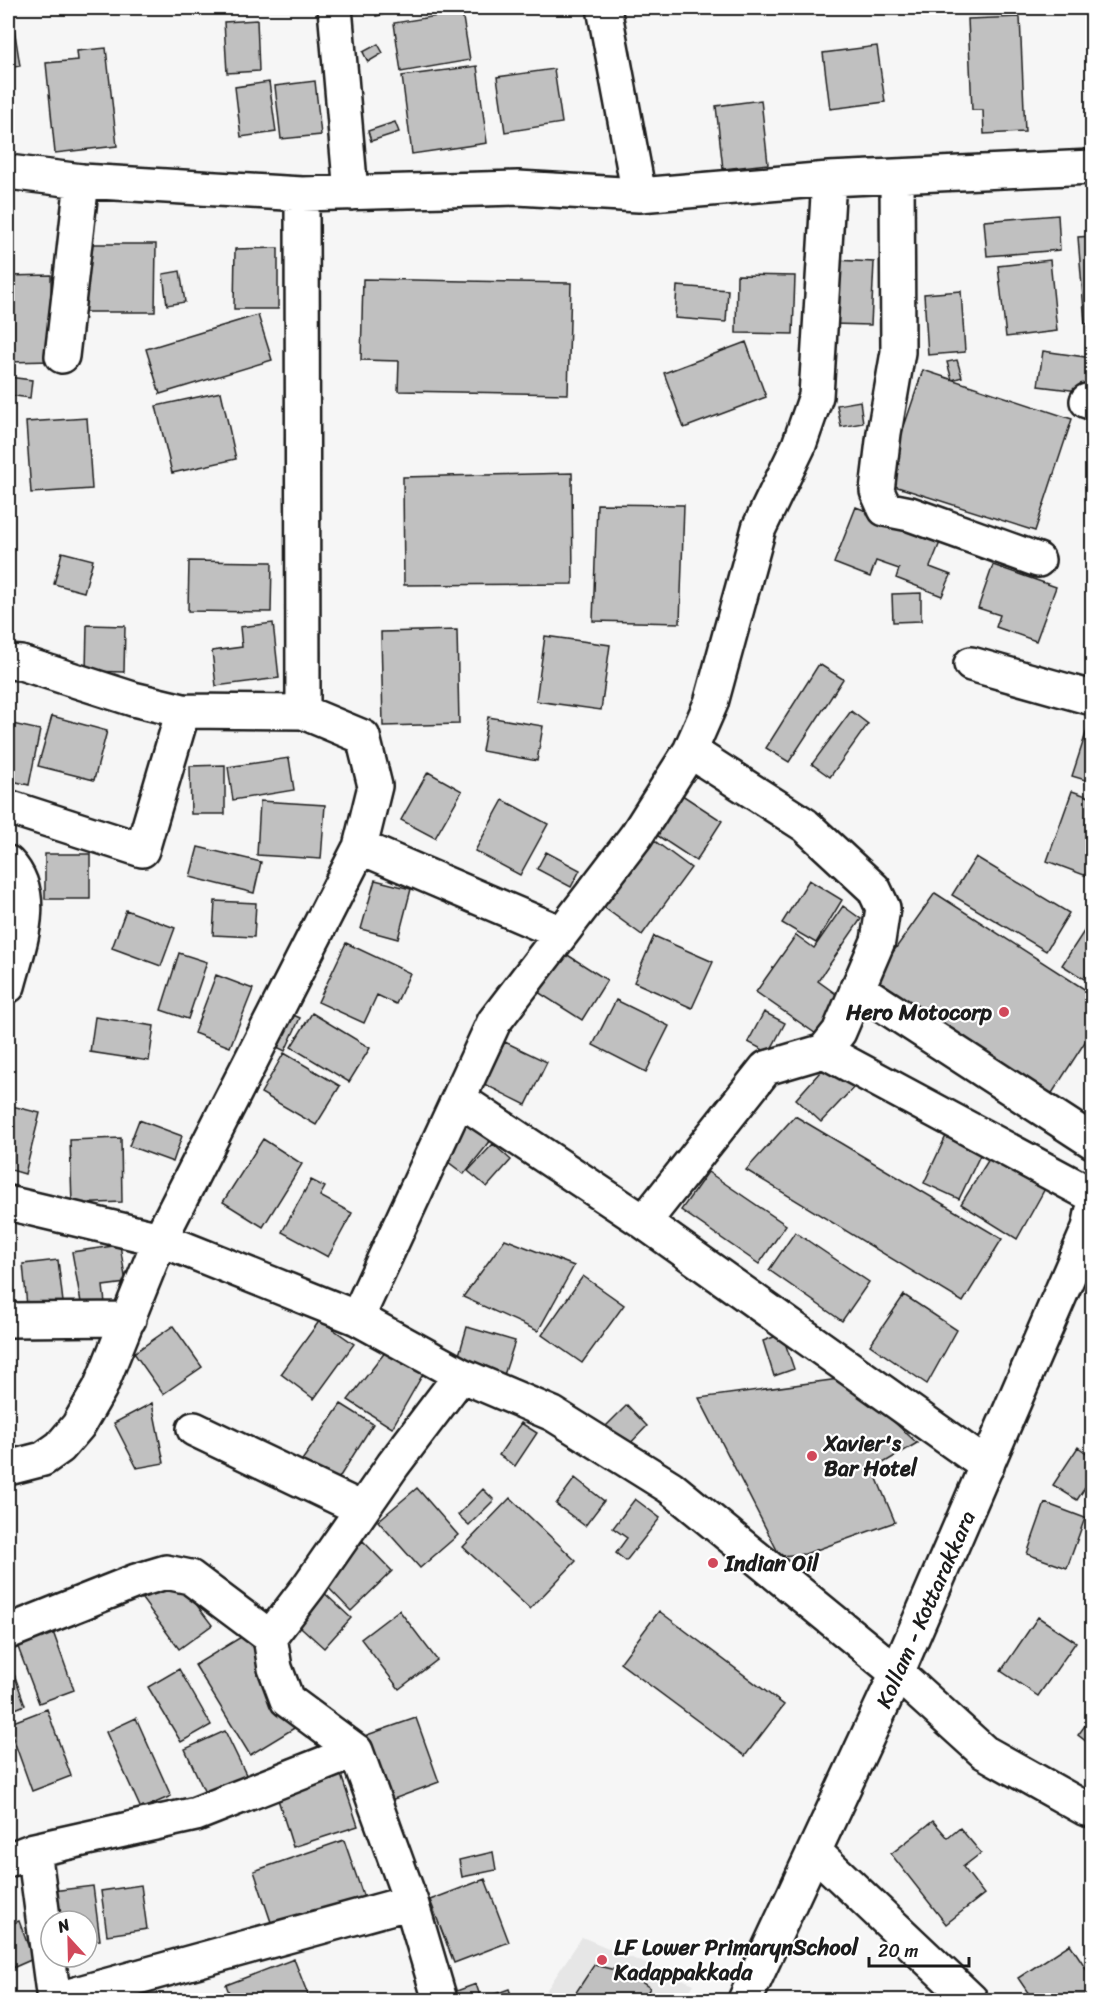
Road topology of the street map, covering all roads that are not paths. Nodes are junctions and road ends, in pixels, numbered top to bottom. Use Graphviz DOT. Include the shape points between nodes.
graph roads {
  1 [pos="335,8"];
  2 [pos="604,8"];
  3 [pos="1092,167"];
  4 [pos="8,172"];
  5 [pos="897,177"];
  6 [pos="829,179"];
  7 [pos="82,181"];
  8 [pos="351,193"];
  9 [pos="302,194"];
  10 [pos="639,195"];
  11 [pos="62,356"];
  12 [pos="1038,560"];
  13 [pos="8,662"];
  14 [pos="972,663"];
  15 [pos="1092,698"];
  16 [pos="183,711"];
  17 [pos="303,712"];
  18 [pos="690,752"];
  19 [pos="8,807"];
  20 [pos="360,847"];
  21 [pos="8,863"];
  22 [pos="561,933"];
  23 [pos="8,986"];
  24 [pos="857,988"];
  25 [pos="824,1051"];
  26 [pos="459,1099"];
  27 [pos="1092,1141"];
  28 [pos="1092,1195"];
  29 [pos="8,1203"];
  30 [pos="644,1222"];
  31 [pos="1091,1224"];
  32 [pos="160,1239"];
  33 [pos="357,1318"];
  34 [pos="129,1319"];
  35 [pos="8,1320"];
  36 [pos="461,1375"];
  37 [pos="194,1429"];
  38 [pos="987,1466"];
  39 [pos="8,1468"];
  40 [pos="362,1509"];
  41 [pos="8,1632"];
  42 [pos="270,1637"];
  43 [pos="897,1673"];
  44 [pos="356,1751"];
  45 [pos="1092,1810"];
  46 [pos="816,1853"];
  47 [pos="21,1855"];
  48 [pos="411,1902"];
  49 [pos="440,2001"];
  50 [pos="745,2001"];
  51 [pos="971,2001"];
  1 -- 8 [label="street"];
  2 -- 10 [label="street"];
  3 -- 5 [label="street"];
  4 -- 7 [label="street"];
  5 -- 6 [label="street"];
  5 -- 12 [label="street" via="898,352 877,491 885,509 910,514"];
  6 -- 10 [label="street"];
  6 -- 18 [label="street" via="816,396 799,445 759,528 711,703"];
  7 -- 9 [label="street"];
  7 -- 11 [label="street"];
  8 -- 9 [label="street"];
  8 -- 10 [label="street" via="518,188"];
  9 -- 17 [label="street"];
  13 -- 16 [label="street"];
  14 -- 15 [label="street"];
  16 -- 17 [label="street"];
  16 -- 19 [label="street" via="142,850"];
  17 -- 20 [label="street" via="363,737 375,786"];
  18 -- 22 [label="street" via="636,836"];
  18 -- 24 [label="street" via="806,825 874,889 883,908 878,941"];
  20 -- 22 [label="street"];
  20 -- 32 [label="street"];
  21 -- 23 [label="street" via="17,873 24,893 23,926"];
  22 -- 26 [label="street" via="494,1022"];
  24 -- 25 [label="street" via="839,1032"];
  24 -- 27 [label="street"];
  25 -- 28 [label="street"];
  25 -- 30 [label="street" via="766,1068"];
  26 -- 30 [label="street"];
  26 -- 33 [label="street"];
  29 -- 32 [label="street"];
  30 -- 38 [label="street"];
  31 -- 38 [label="street, Kollam - Kottarakkara"];
  32 -- 33 [label="street"];
  32 -- 34 [label="street"];
  33 -- 36 [label="street"];
  34 -- 35 [label="street"];
  34 -- 39 [label="street" via="100,1388 78,1426 60,1448 43,1459"];
  36 -- 40 [label="street"];
  36 -- 43 [label="street" via="553,1414 670,1487"];
  37 -- 40 [label="street"];
  38 -- 43 [label="street, Kollam - Kottarakkara"];
  40 -- 42 [label="street"];
  41 -- 42 [label="street" via="166,1572 190,1576"];
  42 -- 44 [label="street" via="275,1668 287,1700"];
  43 -- 45 [label="street" via="984,1752"];
  43 -- 46 [label="street, Kollam - Kottarakkara"];
  44 -- 47 [label="street" via="195,1814"];
  44 -- 48 [label="street"];
  46 -- 50 [label="street, Kollam - Kottarakkara"];
  46 -- 51 [label="street"];
  47 -- 48 [label="street" via="54,2001"];
  48 -- 49 [label="street"];
}
